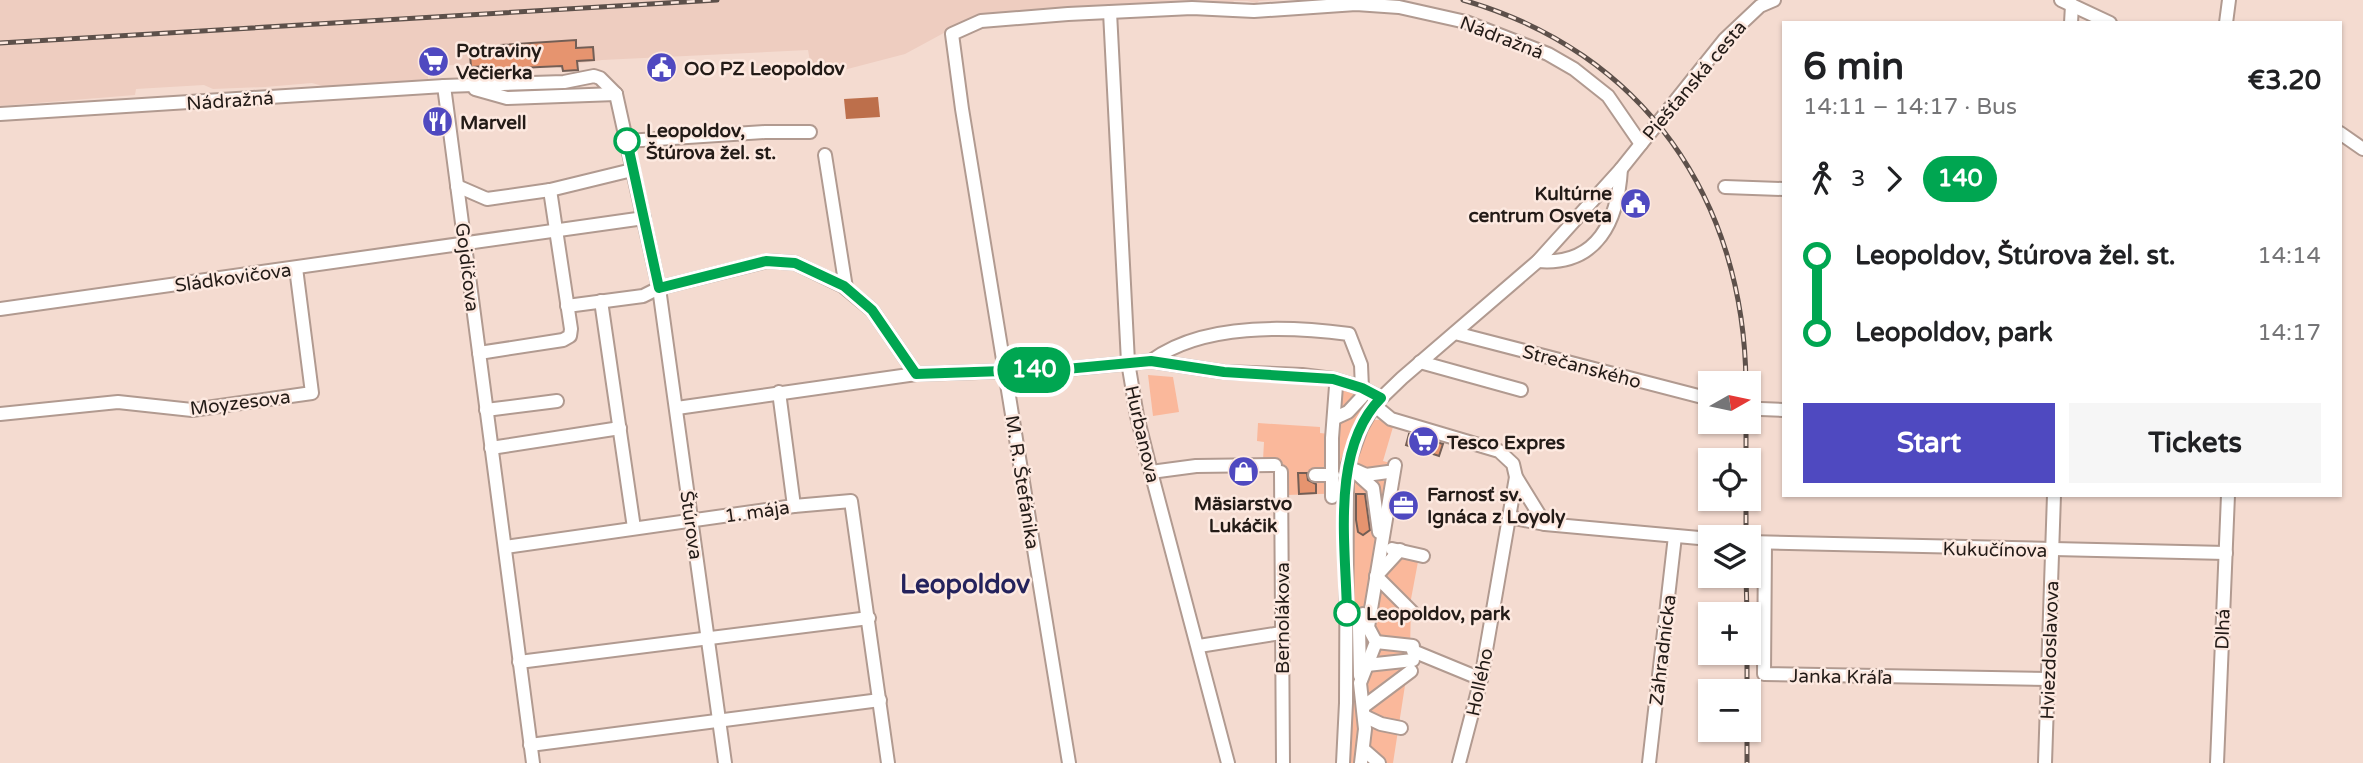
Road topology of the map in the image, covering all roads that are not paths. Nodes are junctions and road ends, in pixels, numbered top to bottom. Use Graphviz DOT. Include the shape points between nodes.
graph roads {
  1 [pos="1774,0"];
  2 [pos="2229,0"];
  3 [pos="2066,2"];
  4 [pos="1110,12"];
  5 [pos="2071,21"];
  6 [pos="2106,21"];
  7 [pos="2226,21"];
  8 [pos="952,34"];
  9 [pos="444,86"];
  10 [pos="616,94"];
  11 [pos="0,114"];
  12 [pos="810,132"];
  13 [pos="2342,134"];
  14 [pos="627,141"];
  15 [pos="1641,144"];
  16 [pos="2363,149"];
  17 [pos="825,155"];
  18 [pos="1621,169"];
  19 [pos="632,170"];
  20 [pos="457,186"];
  21 [pos="1725,187"];
  22 [pos="1782,189"];
  23 [pos="550,190"];
  24 [pos="644,218"];
  25 [pos="555,229"];
  26 [pos="465,245"];
  27 [pos="1538,261"];
  28 [pos="296,268"];
  29 [pos="659,288"];
  30 [pos="846,288"];
  31 [pos="601,301"];
  32 [pos="567,306"];
  33 [pos="0,309"];
  34 [pos="1455,333"];
  35 [pos="479,353"];
  36 [pos="1151,361"];
  37 [pos="1128,362"];
  38 [pos="1420,362"];
  39 [pos="1005,371"];
  40 [pos="916,374"];
  41 [pos="1336,386"];
  42 [pos="1521,390"];
  43 [pos="779,392"];
  44 [pos="1362,392"];
  45 [pos="1698,396"];
  46 [pos="556,401"];
  47 [pos="1377,402"];
  48 [pos="677,408"];
  49 [pos="486,410"];
  50 [pos="1761,410"];
  51 [pos="1782,410"];
  52 [pos="0,414"];
  53 [pos="1335,418"];
  54 [pos="620,428"];
  55 [pos="491,448"];
  56 [pos="1336,469"];
  57 [pos="1151,472"];
  58 [pos="1388,472"];
  59 [pos="1315,475"];
  60 [pos="1516,477"];
  61 [pos="1373,488"];
  62 [pos="2054,497"];
  63 [pos="2228,497"];
  64 [pos="1332,498"];
  65 [pos="794,506"];
  66 [pos="1509,517"];
  67 [pos="691,520"];
  68 [pos="1545,524"];
  69 [pos="634,528"];
  70 [pos="1675,536"];
  71 [pos="1698,538"];
  72 [pos="1761,543"];
  73 [pos="1765,543"];
  74 [pos="1381,546"];
  75 [pos="505,547"];
  76 [pos="1400,550"];
  77 [pos="2052,550"];
  78 [pos="2226,554"];
  79 [pos="1423,556"];
  80 [pos="1376,576"];
  81 [pos="1413,614"];
  82 [pos="869,618"];
  83 [pos="1359,627"];
  84 [pos="1281,633"];
  85 [pos="709,637"];
  86 [pos="1376,642"];
  87 [pos="1199,646"];
  88 [pos="1413,657"];
  89 [pos="1369,660"];
  90 [pos="519,662"];
  91 [pos="2049,679"];
  92 [pos="1481,680"];
  93 [pos="880,700"];
  94 [pos="1363,711"];
  95 [pos="719,719"];
  96 [pos="1401,728"];
  97 [pos="530,745"];
  98 [pos="1363,749"];
  99 [pos="533,763"];
  100 [pos="725,763"];
  101 [pos="888,763"];
  102 [pos="1069,763"];
  103 [pos="1228,763"];
  104 [pos="1283,763"];
  105 [pos="1343,763"];
  106 [pos="1360,763"];
  107 [pos="1379,763"];
  108 [pos="1459,763"];
  109 [pos="1649,763"];
  110 [pos="2045,763"];
  111 [pos="2217,763"];
  1 -- 15 [label="street, Piešťanská cesta" via="1760,6 1725,39"];
  2 -- 7 [label="street"];
  3 -- 5 [label="street"];
  3 -- 6 [label="street"];
  4 -- 8 [label="street, Nádražná" via="981,21"];
  4 -- 15 [label="street, Nádražná" via="1192,8 1254,12 1356,4 1438,14 1521,42 1574,69 1608,96"];
  4 -- 37 [label="street, Hurbanova"];
  8 -- 39 [label="street, M. R. Štefánika"];
  9 -- 10 [label="street, Nádražná" via="507,98"];
  9 -- 11 [label="street, Nádražná"];
  9 -- 20 [label="street, Gojdičova"];
  10 -- 14 [label="street, Štúrova"];
  12 -- 14 [label="street"];
  13 -- 16 [label="street"];
  14 -- 19 [label="street, Štúrova"];
  15 -- 18 [label="street, Piešťanská cesta"];
  17 -- 30 [label="street"];
  18 -- 27 [label="street, Piešťanská cesta"];
  18 -- 27 [label="street" via="1611,220 1594,244 1564,261"];
  19 -- 23 [label="street"];
  19 -- 24 [label="street, Štúrova"];
  20 -- 23 [label="street" via="486,199"];
  20 -- 26 [label="street, Gojdičova"];
  21 -- 22 [label="street"];
  23 -- 25 [label="street"];
  24 -- 25 [label="street"];
  24 -- 29 [label="street, Štúrova"];
  25 -- 26 [label="street"];
  25 -- 32 [label="street"];
  26 -- 28 [label="street, Sládkovičova"];
  26 -- 35 [label="street, Gojdičova"];
  27 -- 34 [label="street, Piešťanská cesta"];
  28 -- 33 [label="street, Sládkovičova"];
  28 -- 52 [label="street, Moyzesova" via="312,393 192,410 118,402"];
  29 -- 30 [label="street" via="766,261 795,263"];
  29 -- 31 [label="street" via="643,296"];
  29 -- 48 [label="street, Štúrova"];
  30 -- 40 [label="street" via="880,318"];
  31 -- 32 [label="street"];
  31 -- 54 [label="street"];
  32 -- 35 [label="street" via="570,336"];
  34 -- 38 [label="street, Piešťanská cesta"];
  34 -- 45 [label="street, Strečanského"];
  35 -- 49 [label="street, Gojdičova"];
  36 -- 37 [label="street"];
  36 -- 44 [label="street" via="1224,372 1333,379"];
  36 -- 44 [label="street" via="1170,347 1246,330 1338,332 1349,334 1361,365"];
  37 -- 39 [label="street"];
  37 -- 57 [label="street, Hurbanova"];
  38 -- 42 [label="street"];
  38 -- 47 [label="street, Piešťanská cesta"];
  39 -- 40 [label="street"];
  39 -- 102 [label="street, M. R. Štefánika"];
  40 -- 43 [label="street"];
  41 -- 53 [label="street"];
  43 -- 48 [label="street"];
  43 -- 65 [label="street"];
  44 -- 47 [label="street"];
  44 -- 53 [label="street" via="1348,412"];
  46 -- 49 [label="street"];
  47 -- 60 [label="street" via="1391,419 1499,451 1513,464"];
  47 -- 105 [label="street" via="1361,428 1347,467"];
  48 -- 67 [label="street, Štúrova"];
  49 -- 55 [label="street, Gojdičova"];
  50 -- 51 [label="street"];
  53 -- 56 [label="street"];
  54 -- 55 [label="street"];
  54 -- 69 [label="street"];
  55 -- 75 [label="street, Gojdičova"];
  56 -- 59 [label="street"];
  56 -- 64 [label="street"];
  57 -- 84 [label="street, Bernolákova" via="1234,464 1278,469"];
  57 -- 87 [label="street, Hurbanova"];
  58 -- 61 [label="street"];
  58 -- 61 [label="street" via="1366,475 1352,469"];
  58 -- 74 [label="street" via="1395,465"];
  60 -- 66 [label="street, Hollého"];
  60 -- 68 [label="street"];
  61 -- 74 [label="street"];
  62 -- 77 [label="street, Hviezdoslavova"];
  63 -- 78 [label="street, Dlhá"];
  65 -- 67 [label="street, 1. mája"];
  65 -- 82 [label="street, 1. mája" via="851,501"];
  66 -- 68 [label="street"];
  66 -- 92 [label="street, Hollého"];
  67 -- 69 [label="street, 1. mája"];
  67 -- 85 [label="street, Štúrova"];
  68 -- 70 [label="street"];
  69 -- 75 [label="street, 1. mája"];
  70 -- 71 [label="street"];
  70 -- 109 [label="street, Záhradnícka"];
  72 -- 73 [label="street, Kukučínova"];
  73 -- 77 [label="street, Kukučínova"];
  73 -- 91 [label="street, Janka Kráľa" via="1764,674"];
  74 -- 76 [label="street"];
  74 -- 80 [label="street"];
  75 -- 90 [label="street, Gojdičova"];
  76 -- 79 [label="street"];
  76 -- 80 [label="street"];
  77 -- 78 [label="street, Kukučínova"];
  77 -- 91 [label="street, Hviezdoslavova"];
  78 -- 111 [label="street, Dlhá"];
  80 -- 81 [label="street"];
  80 -- 83 [label="street"];
  82 -- 85 [label="street"];
  82 -- 93 [label="street, 1. mája"];
  83 -- 86 [label="street"];
  83 -- 89 [label="street"];
  84 -- 87 [label="street"];
  84 -- 104 [label="street, Bernolákova"];
  85 -- 90 [label="street"];
  85 -- 95 [label="street, Štúrova"];
  86 -- 88 [label="street"];
  86 -- 89 [label="street"];
  87 -- 103 [label="street, Hurbanova"];
  88 -- 89 [label="street"];
  88 -- 92 [label="street"];
  88 -- 94 [label="street"];
  89 -- 94 [label="street" via="1360,683"];
  90 -- 97 [label="street, Gojdičova"];
  91 -- 110 [label="street, Hviezdoslavova"];
  92 -- 108 [label="street, Hollého"];
  93 -- 95 [label="street"];
  93 -- 101 [label="street, 1. mája"];
  94 -- 96 [label="street" via="1381,724"];
  94 -- 98 [label="street"];
  95 -- 97 [label="street"];
  95 -- 100 [label="street, Štúrova"];
  97 -- 99 [label="street, Gojdičova"];
  98 -- 106 [label="street"];
  98 -- 107 [label="street"];
}
